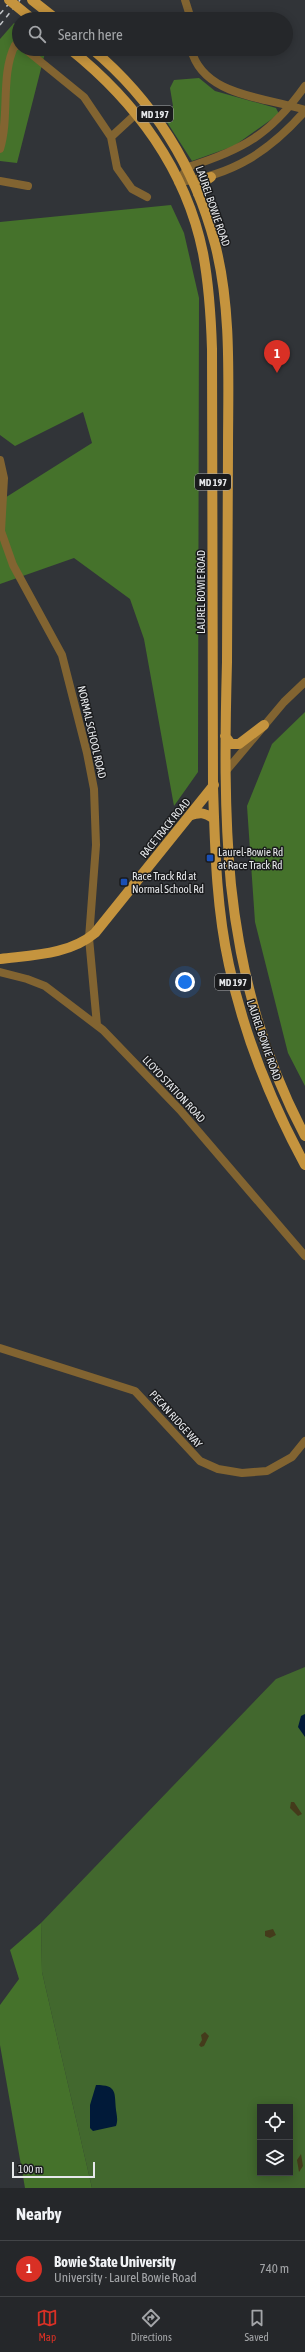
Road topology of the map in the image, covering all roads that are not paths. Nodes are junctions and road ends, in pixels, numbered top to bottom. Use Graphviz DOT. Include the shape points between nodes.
graph roads {
  1 [pos="9,0"];
  2 [pos="32,0"];
  3 [pos="185,0"];
  4 [pos="24,12"];
  5 [pos="47,12"];
  6 [pos="189,12"];
  7 [pos="12,50"];
  8 [pos="34,56"];
  9 [pos="78,56"];
  10 [pos="99,56"];
  11 [pos="194,56"];
  12 [pos="305,86"];
  13 [pos="291,106"];
  14 [pos="305,111"];
  15 [pos="137,113"];
  16 [pos="111,137"];
  17 [pos="0,149"];
  18 [pos="188,167"];
  19 [pos="211,176"];
  20 [pos="0,181"];
  21 [pos="193,181"];
  22 [pos="178,182"];
  23 [pos="28,186"];
  24 [pos="198,194"];
  25 [pos="147,197"];
  26 [pos="0,460"];
  27 [pos="305,682"];
  28 [pos="264,725"];
  29 [pos="225,736"];
  30 [pos="226,771"];
  31 [pos="213,787"];
  32 [pos="189,816"];
  33 [pos="214,819"];
  34 [pos="89,938"];
  35 [pos="0,959"];
  36 [pos="0,972"];
  37 [pos="96,1024"];
  38 [pos="305,1136"];
  39 [pos="305,1165"];
  40 [pos="305,1256"];
  41 [pos="0,1348"];
  42 [pos="305,1441"];
  1 -- 4 [label="main road, bridge"];
  2 -- 5 [label="main road"];
  3 -- 6 [label="street"];
  7 -- 17 [label="street" via="8,56 2,81"];
  8 -- 16 [label="street" via="79,92"];
  9 -- 15 [label="main road, LAUREL BOWIE ROAD / MD 197" via="110,84"];
  10 -- 18 [label="main road, LAUREL BOWIE ROAD / MD 197" via="146,102"];
  11 -- 13 [label="street" via="201,71 215,83"];
  12 -- 13 [label="street"];
  13 -- 14 [label="street"];
  13 -- 18 [label="street" via="272,125 240,148"];
  14 -- 19 [label="street" via="277,140 258,155 244,164"];
  15 -- 16 [label="street"];
  15 -- 22 [label="main road, LAUREL BOWIE ROAD / MD 197" via="162,150"];
  16 -- 25 [label="street" via="117,168 132,189"];
  18 -- 21 [label="main road, LAUREL BOWIE ROAD / MD 197"];
  18 -- 22 [label="street"];
  19 -- 21 [label="street"];
  19 -- 24 [label="main road" via="201,184"];
  20 -- 23 [label="street"];
  21 -- 22 [label="street"];
  21 -- 24 [label="main road, LAUREL BOWIE ROAD / MD 197"];
  22 -- 31 [label="main road, LAUREL BOWIE ROAD / MD 197" via="202,251 210,302 213,400"];
  24 -- 29 [label="main road, LAUREL BOWIE ROAD / MD 197" via="215,244 226,310 228,456"];
  26 -- 34 [label="street, NORMAL SCHOOL ROAD" via="4,478 1,531 22,582 62,655 94,789 96,845"];
  27 -- 28 [label="street, RACE TRACK ROAD"];
  28 -- 29 [label="main road" via="239,744 231,744"];
  28 -- 30 [label="street, RACE TRACK ROAD"];
  29 -- 30 [label="main road, LAUREL BOWIE ROAD / MD 197"];
  30 -- 31 [label="main road, RACE TRACK ROAD"];
  30 -- 38 [label="main road, LAUREL BOWIE ROAD / MD 197" via="231,882 244,972 268,1047"];
  31 -- 32 [label="main road, RACE TRACK ROAD"];
  31 -- 33 [label="main road, LAUREL BOWIE ROAD / MD 197"];
  32 -- 33 [label="main road" via="199,812 206,813"];
  32 -- 34 [label="main road, RACE TRACK ROAD"];
  33 -- 39 [label="main road, LAUREL BOWIE ROAD / MD 197" via="221,920 238,1001 272,1098"];
  34 -- 35 [label="main road, RACE TRACK ROAD" via="70,948"];
  34 -- 37 [label="street, NORMAL SCHOOL ROAD"];
  36 -- 37 [label="street, LLOYD STATION ROAD" via="45,986"];
  37 -- 40 [label="street, LLOYD STATION ROAD" via="180,1110"];
  41 -- 42 [label="street, PECAN RIDGE WAY" via="135,1391 200,1461 218,1469 242,1473 267,1470 292,1457"];
}
